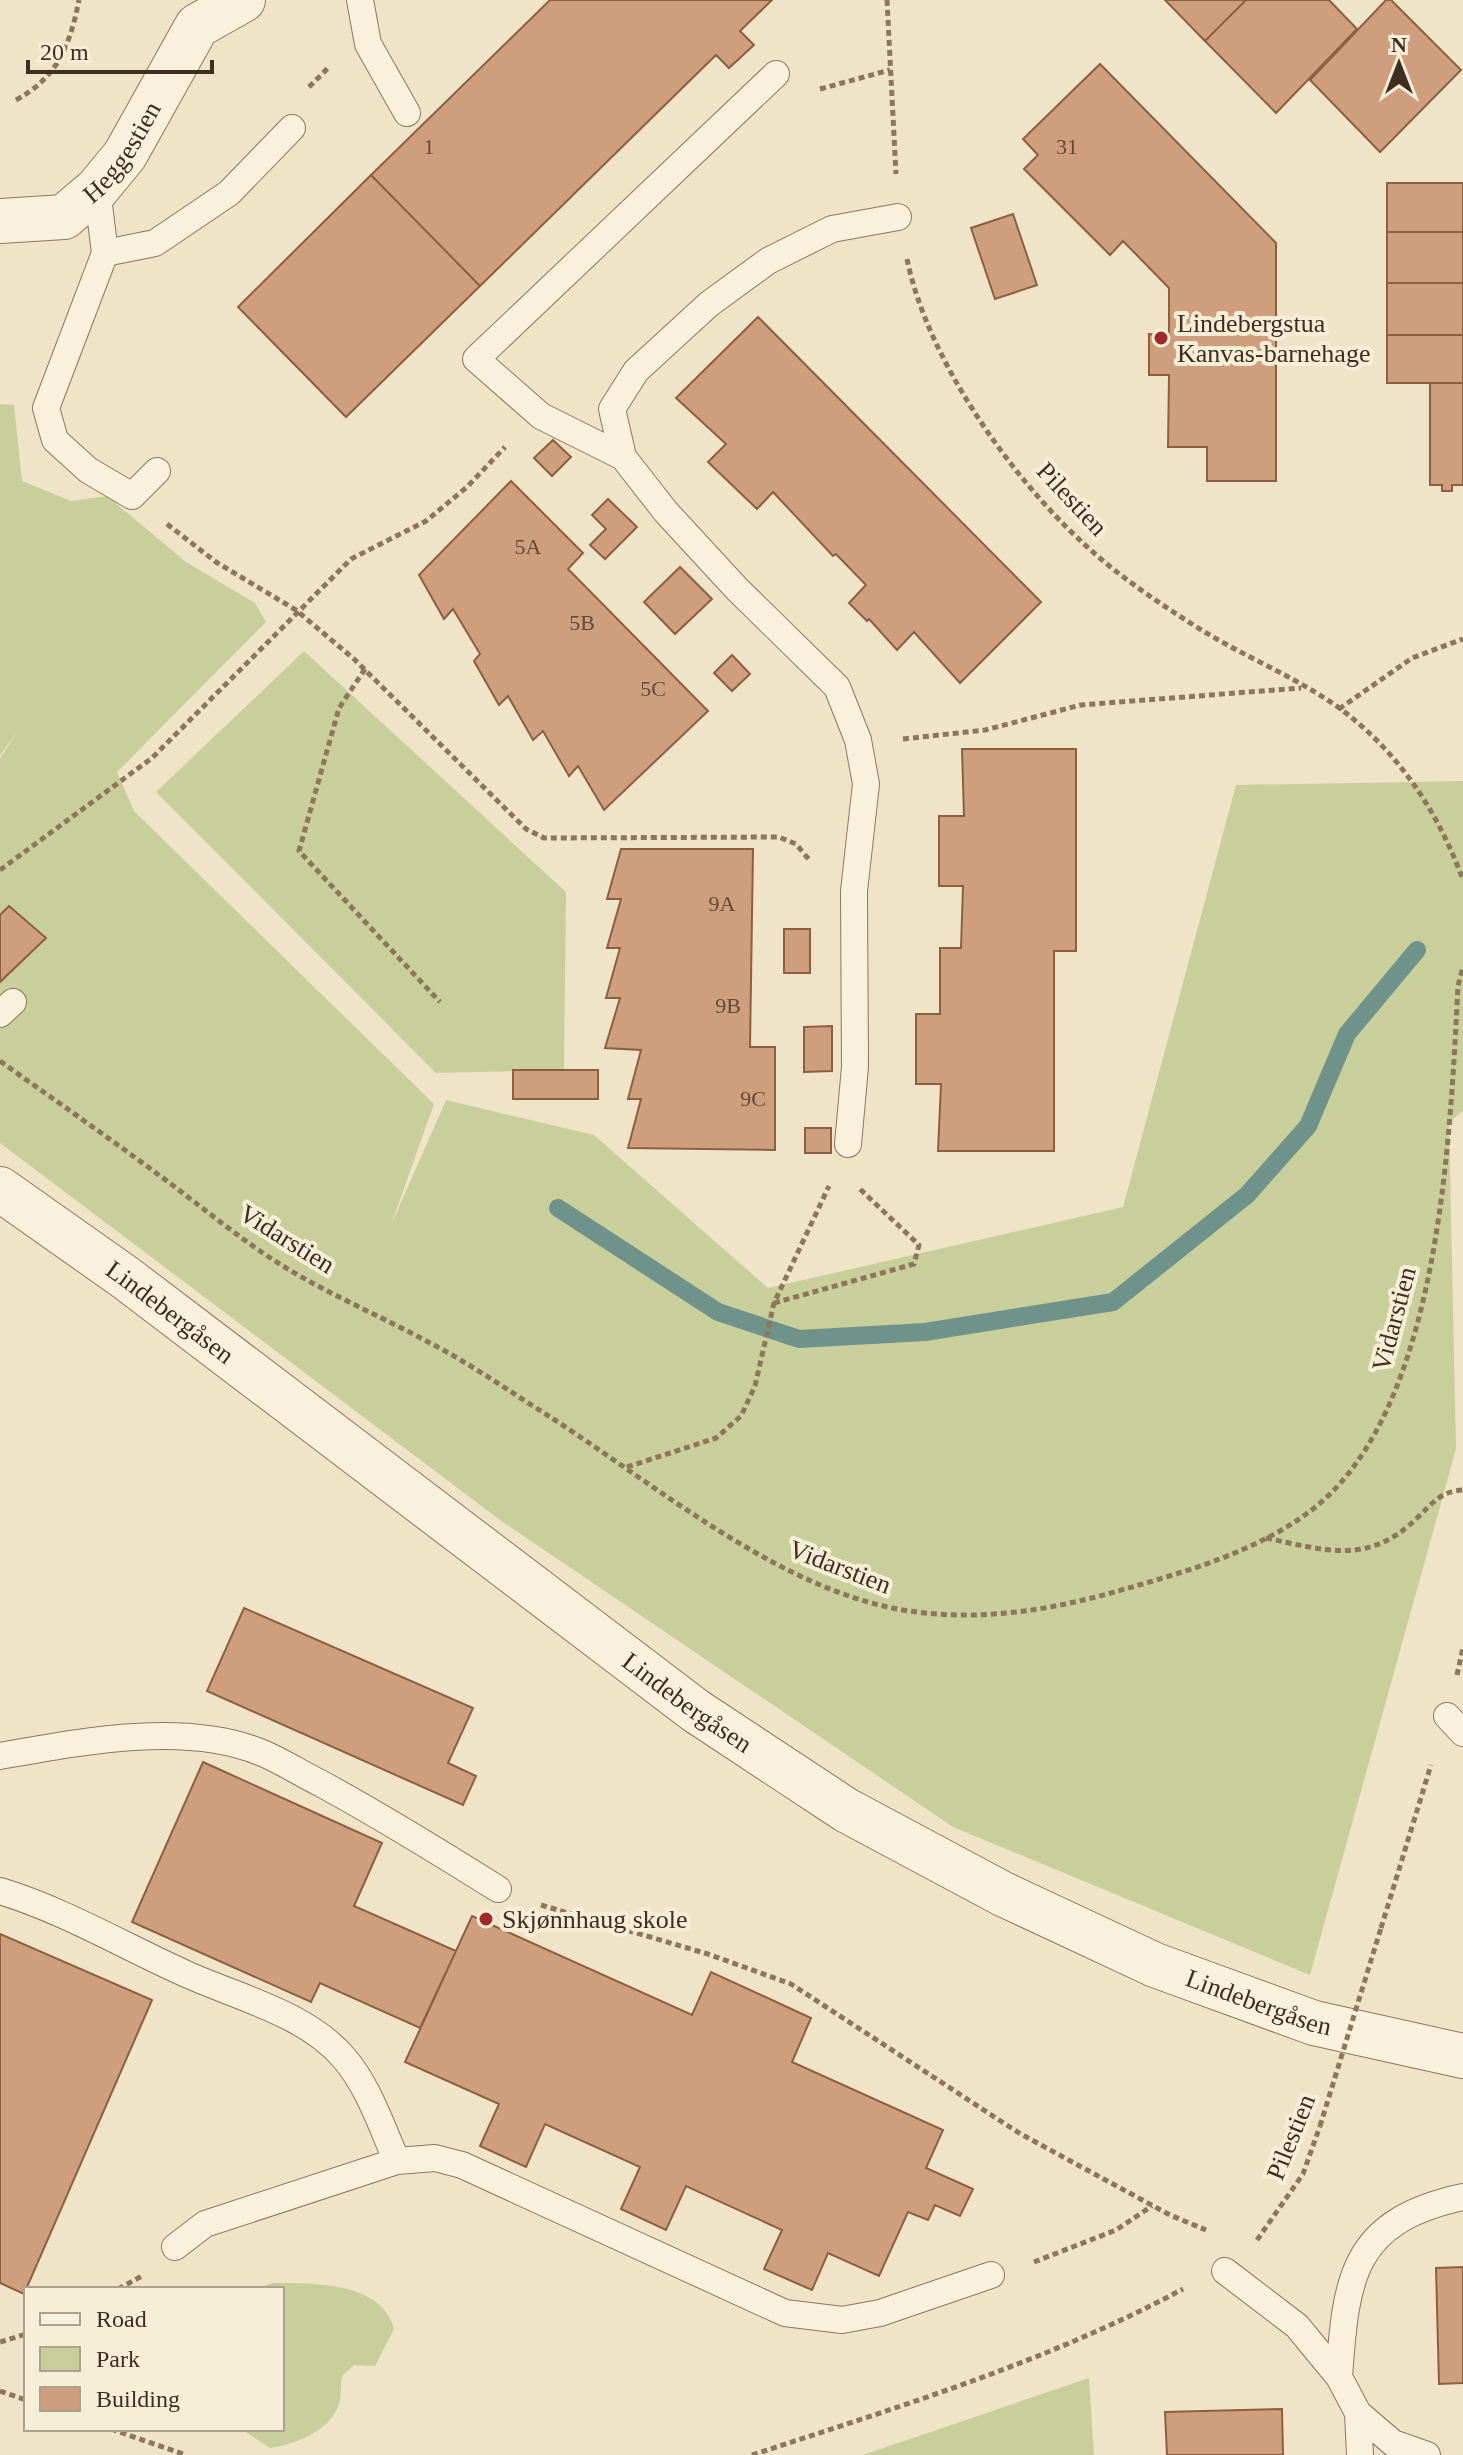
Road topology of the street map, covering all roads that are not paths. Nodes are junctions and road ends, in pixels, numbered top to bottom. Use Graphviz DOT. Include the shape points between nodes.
graph roads {
  1 [pos="243,0"];
  2 [pos="360,0"];
  3 [pos="776,74"];
  4 [pos="407,113"];
  5 [pos="292,128"];
  6 [pos="97,189"];
  7 [pos="898,217"];
  8 [pos="0,221"];
  9 [pos="105,253"];
  10 [pos="623,457"];
  11 [pos="157,471"];
  12 [pos="844,1153"];
  13 [pos="0,1189"];
  14 [pos="0,1756"];
  15 [pos="498,1889"];
  16 [pos="0,1891"];
  17 [pos="1463,2056"];
  18 [pos="397,2161"];
  19 [pos="1463,2197"];
  20 [pos="175,2247"];
  21 [pos="1225,2271"];
  22 [pos="991,2275"];
  23 [pos="1339,2377"];
  24 [pos="1358,2413"];
  25 [pos="1360,2455"];
  26 [pos="1427,2455"];
  1 -- 6 [label="street, Heggestien" via="197,26 125,155"];
  2 -- 4 [label="lane" via="365,31 387,83"];
  3 -- 10 [label="lane" via="476,359 537,412"];
  5 -- 9 [label="lane" via="229,193 155,243"];
  6 -- 8 [label="street, Heggestien" via="64,217"];
  6 -- 9 [label="lane"];
  7 -- 10 [label="lane" via="832,229 768,261 709,304 636,371 612,409"];
  9 -- 11 [label="lane" via="46,408 55,440 88,470 132,496"];
  10 -- 12 [label="lane" via="737,589 837,687 858,740 866,784 854,891 855,1067"];
  13 -- 17 [label="street, Lindebergåsen" via="126,1278 696,1711 846,1810 1003,1894 1155,1965 1314,2023"];
  14 -- 15 [label="lane" via="131,1737 213,1741 259,1751 383,1817"];
  16 -- 18 [label="lane" via="46,1906 309,2027 362,2080"];
  18 -- 20 [label="lane" via="205,2224"];
  18 -- 22 [label="lane" via="435,2158 462,2165 785,2313 842,2320 880,2313"];
  19 -- 23 [label="lane" via="1432,2204 1397,2221 1362,2254 1344,2311"];
  21 -- 23 [label="lane" via="1297,2326"];
  23 -- 24 [label="lane"];
  24 -- 25 [label="lane"];
  24 -- 26 [label="lane" via="1393,2443"];
}
